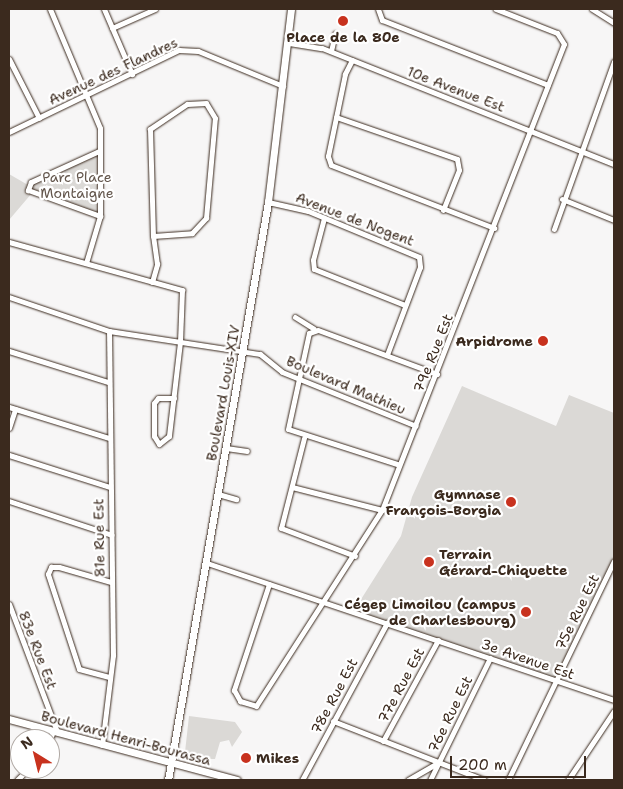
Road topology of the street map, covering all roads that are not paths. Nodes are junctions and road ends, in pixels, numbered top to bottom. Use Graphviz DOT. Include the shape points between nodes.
graph roads {
  1 [pos="50,9"];
  2 [pos="104,9"];
  3 [pos="155,9"];
  4 [pos="291,9"];
  5 [pos="378,9"];
  6 [pos="496,9"];
  7 [pos="592,9"];
  8 [pos="614,23"];
  9 [pos="112,28"];
  10 [pos="335,33"];
  11 [pos="288,43"];
  12 [pos="331,52"];
  13 [pos="9,60"];
  14 [pos="352,60"];
  15 [pos="614,61"];
  16 [pos="15,72"];
  17 [pos="132,74"];
  18 [pos="9,76"];
  19 [pos="608,78"];
  20 [pos="614,81"];
  21 [pos="548,85"];
  22 [pos="284,86"];
  23 [pos="89,96"];
  24 [pos="336,117"];
  25 [pos="39,118"];
  26 [pos="530,130"];
  27 [pos="9,132"];
  28 [pos="99,151"];
  29 [pos="582,151"];
  30 [pos="614,164"];
  31 [pos="562,198"];
  32 [pos="268,202"];
  33 [pos="443,210"];
  34 [pos="100,216"];
  35 [pos="324,218"];
  36 [pos="614,220"];
  37 [pos="494,228"];
  38 [pos="554,229"];
  39 [pos="153,236"];
  40 [pos="9,242"];
  41 [pos="86,263"];
  42 [pos="152,282"];
  43 [pos="9,298"];
  44 [pos="405,305"];
  45 [pos="295,318"];
  46 [pos="314,329"];
  47 [pos="110,331"];
  48 [pos="180,342"];
  49 [pos="242,350"];
  50 [pos="9,351"];
  51 [pos="388,355"];
  52 [pos="437,374"];
  53 [pos="296,378"];
  54 [pos="108,382"];
  55 [pos="174,398"];
  56 [pos="9,407"];
  57 [pos="15,409"];
  58 [pos="416,426"];
  59 [pos="9,428"];
  60 [pos="109,438"];
  61 [pos="304,438"];
  62 [pos="226,448"];
  63 [pos="247,450"];
  64 [pos="9,455"];
  65 [pos="397,464"];
  66 [pos="110,487"];
  67 [pos="292,487"];
  68 [pos="218,494"];
  69 [pos="236,499"];
  70 [pos="9,501"];
  71 [pos="382,510"];
  72 [pos="112,535"];
  73 [pos="355,556"];
  74 [pos="614,561"];
  75 [pos="207,563"];
  76 [pos="111,582"];
  77 [pos="269,584"];
  78 [pos="324,602"];
  79 [pos="9,604"];
  80 [pos="386,623"];
  81 [pos="438,640"];
  82 [pos="490,658"];
  83 [pos="109,677"];
  84 [pos="556,681"];
  85 [pos="614,700"];
  86 [pos="614,711"];
  87 [pos="9,719"];
  88 [pos="333,721"];
  89 [pos="47,729"];
  90 [pos="54,729"];
  91 [pos="60,732"];
  92 [pos="384,741"];
  93 [pos="102,745"];
  94 [pos="172,763"];
  95 [pos="438,763"];
  96 [pos="168,780"];
  97 [pos="237,780"];
  98 [pos="302,780"];
  99 [pos="408,780"];
  100 [pos="430,780"];
  101 [pos="484,780"];
  102 [pos="508,780"];
  103 [pos="568,780"];
  1 -- 23 [label="street"];
  2 -- 9 [label="street"];
  3 -- 9 [label="street"];
  4 -- 11 [label="main road, Boulevard Louis-XIV"];
  5 -- 21 [label="street" via="382,20"];
  6 -- 21 [label="street, 79e Rue Est" via="563,38"];
  7 -- 8 [label="street"];
  9 -- 17 [label="street"];
  10 -- 12 [label="street"];
  11 -- 12 [label="street, 10e Avenue Est"];
  11 -- 22 [label="main road, Boulevard Louis-XIV"];
  12 -- 14 [label="street, 10e Avenue Est"];
  13 -- 16 [label="street"];
  14 -- 24 [label="street"];
  14 -- 26 [label="street, 10e Avenue Est"];
  15 -- 19 [label="street"];
  16 -- 18 [label="street"];
  16 -- 25 [label="street"];
  17 -- 22 [label="street, Avenue des Flandres" via="188,49"];
  17 -- 23 [label="street, Avenue des Flandres"];
  19 -- 20 [label="street"];
  19 -- 29 [label="street"];
  21 -- 26 [label="street, 79e Rue Est"];
  22 -- 32 [label="main road, Boulevard Louis-XIV"];
  23 -- 25 [label="street, Avenue des Flandres"];
  23 -- 28 [label="street" via="100,128"];
  24 -- 33 [label="street" via="328,159 331,165"];
  24 -- 33 [label="street" via="457,159 460,170"];
  25 -- 27 [label="street, Avenue des Flandres"];
  26 -- 29 [label="street, 10e Avenue Est"];
  26 -- 37 [label="street, 79e Rue Est"];
  28 -- 34 [label="street"];
  28 -- 34 [label="street" via="31,182 28,190"];
  29 -- 30 [label="street, 10e Avenue Est"];
  29 -- 31 [label="street"];
  31 -- 36 [label="street"];
  31 -- 38 [label="street"];
  32 -- 35 [label="street, Avenue de Nogent"];
  32 -- 49 [label="main road, Boulevard Louis-XIV"];
  33 -- 37 [label="street"];
  34 -- 41 [label="street"];
  35 -- 44 [label="street" via="312,260 314,269"];
  35 -- 44 [label="street, Avenue de Nogent" via="419,257 420,267"];
  37 -- 52 [label="street, 79e Rue Est"];
  39 -- 39 [label="street" via="186,235 203,225 215,118 206,103 186,104 150,128"];
  39 -- 42 [label="street" via="157,264"];
  40 -- 41 [label="street"];
  41 -- 42 [label="street"];
  42 -- 48 [label="street" via="182,290"];
  43 -- 47 [label="street, Boulevard Mathieu"];
  44 -- 51 [label="street, Avenue de Nogent"];
  45 -- 46 [label="street"];
  46 -- 51 [label="street"];
  46 -- 53 [label="street" via="307,337"];
  47 -- 48 [label="street, Boulevard Mathieu"];
  47 -- 54 [label="street, 81e Rue Est"];
  48 -- 49 [label="street, Boulevard Mathieu"];
  48 -- 55 [label="street"];
  49 -- 53 [label="street, Boulevard Mathieu" via="260,354"];
  49 -- 62 [label="main road, Boulevard Louis-XIV"];
  50 -- 54 [label="street"];
  51 -- 52 [label="street"];
  52 -- 58 [label="street, 79e Rue Est"];
  53 -- 58 [label="street, Boulevard Mathieu"];
  53 -- 61 [label="street" via="286,426"];
  54 -- 60 [label="street, 81e Rue Est"];
  55 -- 55 [label="street" via="169,436 159,444 154,436 154,403 158,398"];
  56 -- 57 [label="street"];
  57 -- 59 [label="street"];
  57 -- 60 [label="street"];
  58 -- 65 [label="street, 79e Rue Est"];
  60 -- 66 [label="street, 81e Rue Est"];
  61 -- 65 [label="street"];
  61 -- 67 [label="street"];
  62 -- 63 [label="street"];
  62 -- 68 [label="main road, Boulevard Louis-XIV"];
  64 -- 66 [label="street"];
  65 -- 71 [label="street, 79e Rue Est"];
  66 -- 72 [label="street, 81e Rue Est"];
  67 -- 71 [label="street"];
  67 -- 73 [label="street" via="280,519 283,531"];
  68 -- 69 [label="street"];
  68 -- 75 [label="main road, Boulevard Louis-XIV"];
  70 -- 72 [label="street"];
  71 -- 73 [label="street, 79e Rue Est"];
  72 -- 76 [label="street, 81e Rue Est"];
  73 -- 78 [label="street, 79e Rue Est"];
  74 -- 84 [label="street, 75e Rue Est"];
  75 -- 77 [label="street, 3e Avenue Est"];
  75 -- 94 [label="main road, Boulevard Louis-XIV"];
  76 -- 83 [label="street, 81e Rue Est"];
  76 -- 83 [label="street" via="59,567 51,567 48,574 79,669"];
  77 -- 78 [label="street, 3e Avenue Est"];
  77 -- 78 [label="street, 79e Rue Est" via="235,684 234,694 240,701 256,706 263,700"];
  78 -- 80 [label="street, 3e Avenue Est"];
  79 -- 90 [label="street, 83e Rue Est"];
  80 -- 81 [label="street, 3e Avenue Est"];
  80 -- 88 [label="street, 78e Rue Est"];
  81 -- 82 [label="street, 3e Avenue Est"];
  81 -- 92 [label="street, 77e Rue Est"];
  82 -- 84 [label="street, 3e Avenue Est"];
  82 -- 95 [label="street, 76e Rue Est"];
  83 -- 93 [label="street, 81e Rue Est"];
  84 -- 85 [label="street, 3e Avenue Est"];
  84 -- 102 [label="street, 75e Rue Est"];
  86 -- 103 [label="street"];
  87 -- 89 [label="main road, Boulevard Henri-Bourassa"];
  88 -- 92 [label="street"];
  88 -- 98 [label="street, 78e Rue Est"];
  91 -- 93 [label="main road, Boulevard Henri-Bourassa"];
  92 -- 95 [label="street"];
  93 -- 94 [label="main road, Boulevard Henri-Bourassa"];
  94 -- 96 [label="main road, Boulevard Louis-XIV"];
  94 -- 97 [label="main road, Boulevard Henri-Bourassa"];
  95 -- 99 [label="street"];
  95 -- 100 [label="street, 76e Rue Est"];
  95 -- 101 [label="street"];
}
